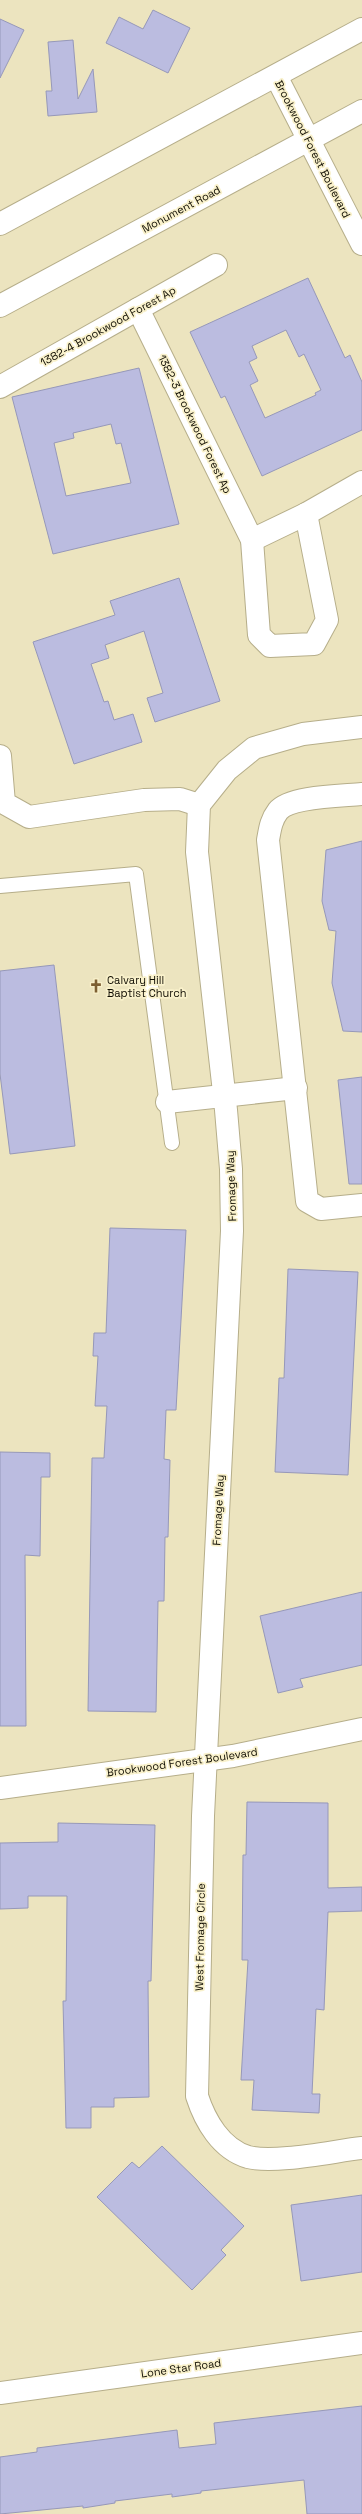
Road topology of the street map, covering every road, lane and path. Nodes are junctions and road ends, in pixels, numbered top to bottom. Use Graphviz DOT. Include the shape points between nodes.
graph roads {
  1 [pos="362,30"];
  2 [pos="276,76"];
  3 [pos="362,111"];
  4 [pos="309,139"];
  5 [pos="0,224"];
  6 [pos="362,244"];
  7 [pos="216,265"];
  8 [pos="0,306"];
  9 [pos="138,309"];
  10 [pos="0,387"];
  11 [pos="362,482"];
  12 [pos="306,514"];
  13 [pos="252,540"];
  14 [pos="362,727"];
  15 [pos="0,756"];
  16 [pos="362,794"];
  17 [pos="199,805"];
  18 [pos="0,886"];
  19 [pos="296,1088"];
  20 [pos="224,1097"];
  21 [pos="167,1102"];
  22 [pos="172,1143"];
  23 [pos="362,1205"];
  24 [pos="362,1729"];
  25 [pos="207,1759"];
  26 [pos="0,1788"];
  27 [pos="362,2148"];
  28 [pos="362,2343"];
  29 [pos="0,2393"];
  1 -- 2 [label="street"];
  2 -- 4 [label="street, Brookwood Forest Boulevard"];
  2 -- 5 [label="street"];
  3 -- 4 [label="street, Monument Road"];
  4 -- 6 [label="street, Brookwood Forest Boulevard"];
  4 -- 8 [label="street, Monument Road"];
  7 -- 9 [label="street, 1382-4 Brookwood Forest Ap"];
  9 -- 10 [label="street, 1382-4 Brookwood Forest Ap"];
  9 -- 13 [label="street, 1382-3 Brookwood Forest Ap"];
  11 -- 12 [label="street"];
  12 -- 13 [label="street"];
  12 -- 13 [label="street" via="327,620 314,644 270,646 259,635"];
  14 -- 17 [label="street" via="303,734 254,748 227,770"];
  15 -- 17 [label="street" via="4,803 29,817 144,800 180,799"];
  16 -- 19 [label="street" via="296,801 279,810 271,822 268,840"];
  17 -- 20 [label="street, Fromage Way" via="197,852"];
  18 -- 21 [label="lane" via="136,874"];
  19 -- 20 [label="street"];
  19 -- 23 [label="street" via="307,1201 321,1210"];
  20 -- 21 [label="street"];
  20 -- 25 [label="street, Fromage Way" via="231,1169 232,1231"];
  21 -- 22 [label="lane"];
  24 -- 25 [label="street, Brookwood Forest Boulevard"];
  25 -- 26 [label="street, Brookwood Forest Boulevard"];
  25 -- 27 [label="street, West Fromage Circle" via="203,1816 197,2088 203,2114 229,2147 249,2157 289,2158"];
  28 -- 29 [label="street, Lone Star Road"];
}
